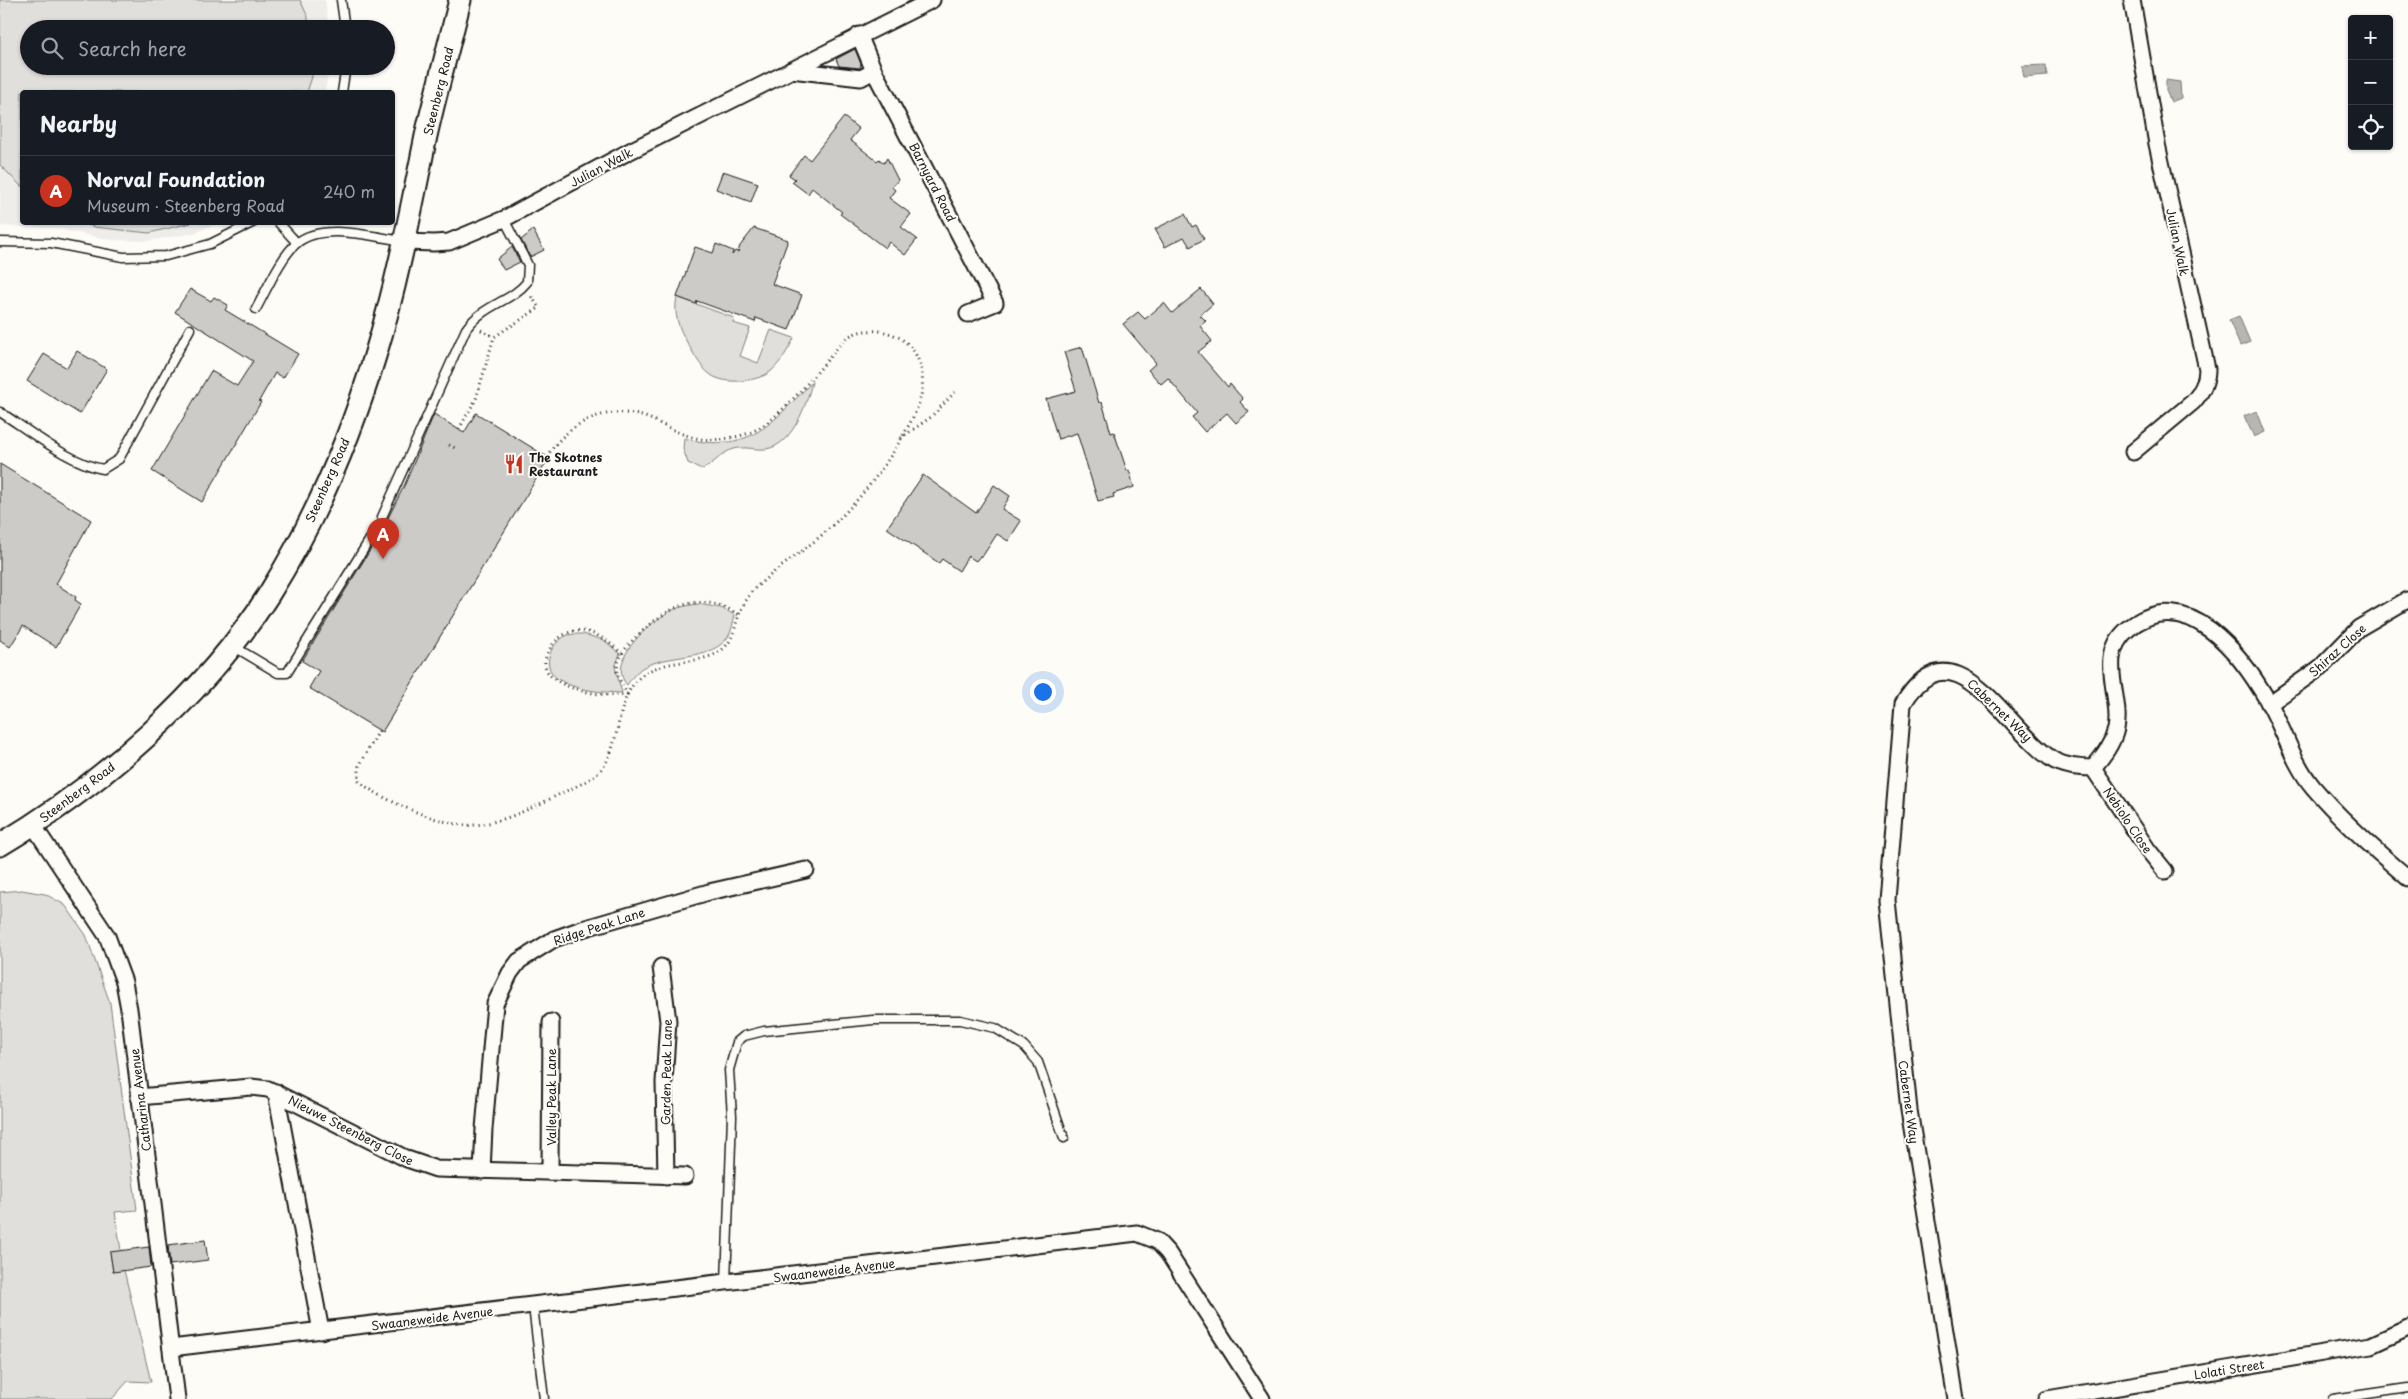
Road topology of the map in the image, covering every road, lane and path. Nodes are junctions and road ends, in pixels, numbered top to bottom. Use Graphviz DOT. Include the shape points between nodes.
graph roads {
  1 [pos="341,0"];
  2 [pos="460,0"];
  3 [pos="932,0"];
  4 [pos="2132,0"];
  5 [pos="344,20"];
  6 [pos="859,35"];
  7 [pos="791,70"];
  8 [pos="874,71"];
  9 [pos="345,75"];
  10 [pos="342,90"];
  11 [pos="504,219"];
  12 [pos="248,225"];
  13 [pos="281,225"];
  14 [pos="0,242"];
  15 [pos="405,242"];
  16 [pos="297,243"];
  17 [pos="537,288"];
  18 [pos="256,309"];
  19 [pos="968,314"];
  20 [pos="190,329"];
  21 [pos="957,390"];
  22 [pos="0,412"];
  23 [pos="459,430"];
  24 [pos="901,438"];
  25 [pos="449,445"];
  26 [pos="455,448"];
  27 [pos="2133,452"];
  28 [pos="547,456"];
  29 [pos="382,517"];
  30 [pos="370,539"];
  31 [pos="2407,600"];
  32 [pos="739,615"];
  33 [pos="231,645"];
  34 [pos="622,654"];
  35 [pos="628,694"];
  36 [pos="2269,704"];
  37 [pos="379,731"];
  38 [pos="2093,768"];
  39 [pos="33,825"];
  40 [pos="0,845"];
  41 [pos="806,870"];
  42 [pos="2165,872"];
  43 [pos="2408,878"];
  44 [pos="661,967"];
  45 [pos="551,1022"];
  46 [pos="276,1092"];
  47 [pos="139,1097"];
  48 [pos="1064,1138"];
  49 [pos="482,1171"];
  50 [pos="550,1172"];
  51 [pos="666,1176"];
  52 [pos="685,1176"];
  53 [pos="726,1283"];
  54 [pos="533,1306"];
  55 [pos="2408,1328"];
  56 [pos="321,1331"];
  57 [pos="171,1348"];
  58 [pos="2408,1388"];
  59 [pos="177,1399"];
  60 [pos="544,1399"];
  61 [pos="1262,1399"];
  62 [pos="1956,1399"];
  63 [pos="2046,1399"];
  64 [pos="2333,1399"];
  1 -- 5 [label="lane"];
  2 -- 15 [label="main road, Steenberg Road"];
  3 -- 6 [label="street, Julian Walk"];
  4 -- 27 [label="street, Julian Walk" via="2157,144 2207,369 2201,392 2193,402"];
  6 -- 7 [label="street, Julian Walk"];
  6 -- 8 [label="street, Barnyard Road"];
  7 -- 8 [label="street" via="861,78"];
  7 -- 11 [label="street, Julian Walk"];
  8 -- 19 [label="street, Barnyard Road" via="995,303"];
  9 -- 10 [label="lane"];
  11 -- 15 [label="street, Julian Walk" via="449,242"];
  11 -- 29 [label="lane" via="528,265 527,282 516,293 483,310 466,330"];
  12 -- 14 [label="lane" via="210,244 166,256 123,257 50,243"];
  13 -- 16 [label="lane"];
  15 -- 16 [label="lane" via="318,233"];
  15 -- 33 [label="main road, Steenberg Road" via="375,356 330,476 312,516 268,594"];
  16 -- 18 [label="lane"];
  17 -- 23 [label="path" via="532,297 539,308 494,337 476,399"];
  20 -- 22 [label="lane" via="119,459 103,469 78,461"];
  21 -- 24 [label="path" via="931,417"];
  24 -- 28 [label="path" via="922,394 920,362 906,341 886,332 869,330 846,338 782,410 764,426 749,433 701,439 648,418 616,413 581,422 559,439"];
  24 -- 32 [label="path" via="858,498 825,532 752,591"];
  25 -- 26 [label="path"];
  30 -- 33 [label="lane" via="287,673 278,673"];
  31 -- 36 [label="street, Shiraz Close" via="2359,628 2321,668"];
  32 -- 34 [label="path" via="707,602 681,604 660,616"];
  32 -- 35 [label="path" via="726,646 714,654 661,665 636,680"];
  33 -- 39 [label="main road, Steenberg Road" via="145,738 84,789"];
  34 -- 35 [label="path" via="617,672"];
  34 -- 35 [label="path" via="600,635 576,631 561,636 554,643 545,665 548,673 569,687 605,695"];
  35 -- 37 [label="path" via="605,765 585,781 538,805 494,822 473,826 409,809 368,789 359,781 359,766"];
  36 -- 38 [label="street" via="2246,667 2204,624 2189,616 2157,614 2128,629 2118,641 2110,674 2116,727 2111,745"];
  36 -- 43 [label="street" via="2286,742 2312,786"];
  38 -- 42 [label="street, Nebiolo Close"];
  38 -- 62 [label="street, Cabernet Way" via="2079,768 2056,761 2043,752 1978,688 1957,673 1936,672 1925,677 1903,704 1887,900 1910,1110"];
  39 -- 40 [label="main road, Steenberg Road"];
  39 -- 47 [label="street, Catharina Avenue" via="92,910 117,961 130,1009"];
  41 -- 49 [label="street, Ridge Peak Lane" via="709,892 582,929 554,939 519,961 495,1004"];
  44 -- 51 [label="street, Garden Peak Lane" via="668,1021 664,1082"];
  45 -- 50 [label="street, Valley Peak Lane"];
  46 -- 47 [label="street, Nieuwe Steenberg Close" via="251,1087"];
  46 -- 49 [label="street, Nieuwe Steenberg Close" via="420,1164 436,1169"];
  46 -- 56 [label="street"];
  47 -- 57 [label="street, Catharina Avenue"];
  48 -- 53 [label="lane" via="1038,1062 1024,1046 995,1028 960,1020 874,1020 764,1031 744,1036 738,1042 729,1070 732,1116"];
  49 -- 50 [label="street, Nieuwe Steenberg Close"];
  50 -- 51 [label="street, Nieuwe Steenberg Close"];
  51 -- 52 [label="street, Nieuwe Steenberg Close"];
  53 -- 54 [label="street, Swaaneweide Avenue"];
  53 -- 61 [label="street, Swaaneweide Avenue" via="1137,1233 1157,1242 1168,1253"];
  54 -- 56 [label="street, Swaaneweide Avenue"];
  54 -- 60 [label="lane"];
  55 -- 63 [label="street, Lolati Street" via="2371,1345"];
  56 -- 57 [label="street, Swaaneweide Avenue"];
  57 -- 59 [label="street, Catharina Avenue"];
  58 -- 64 [label="lane"];
}
